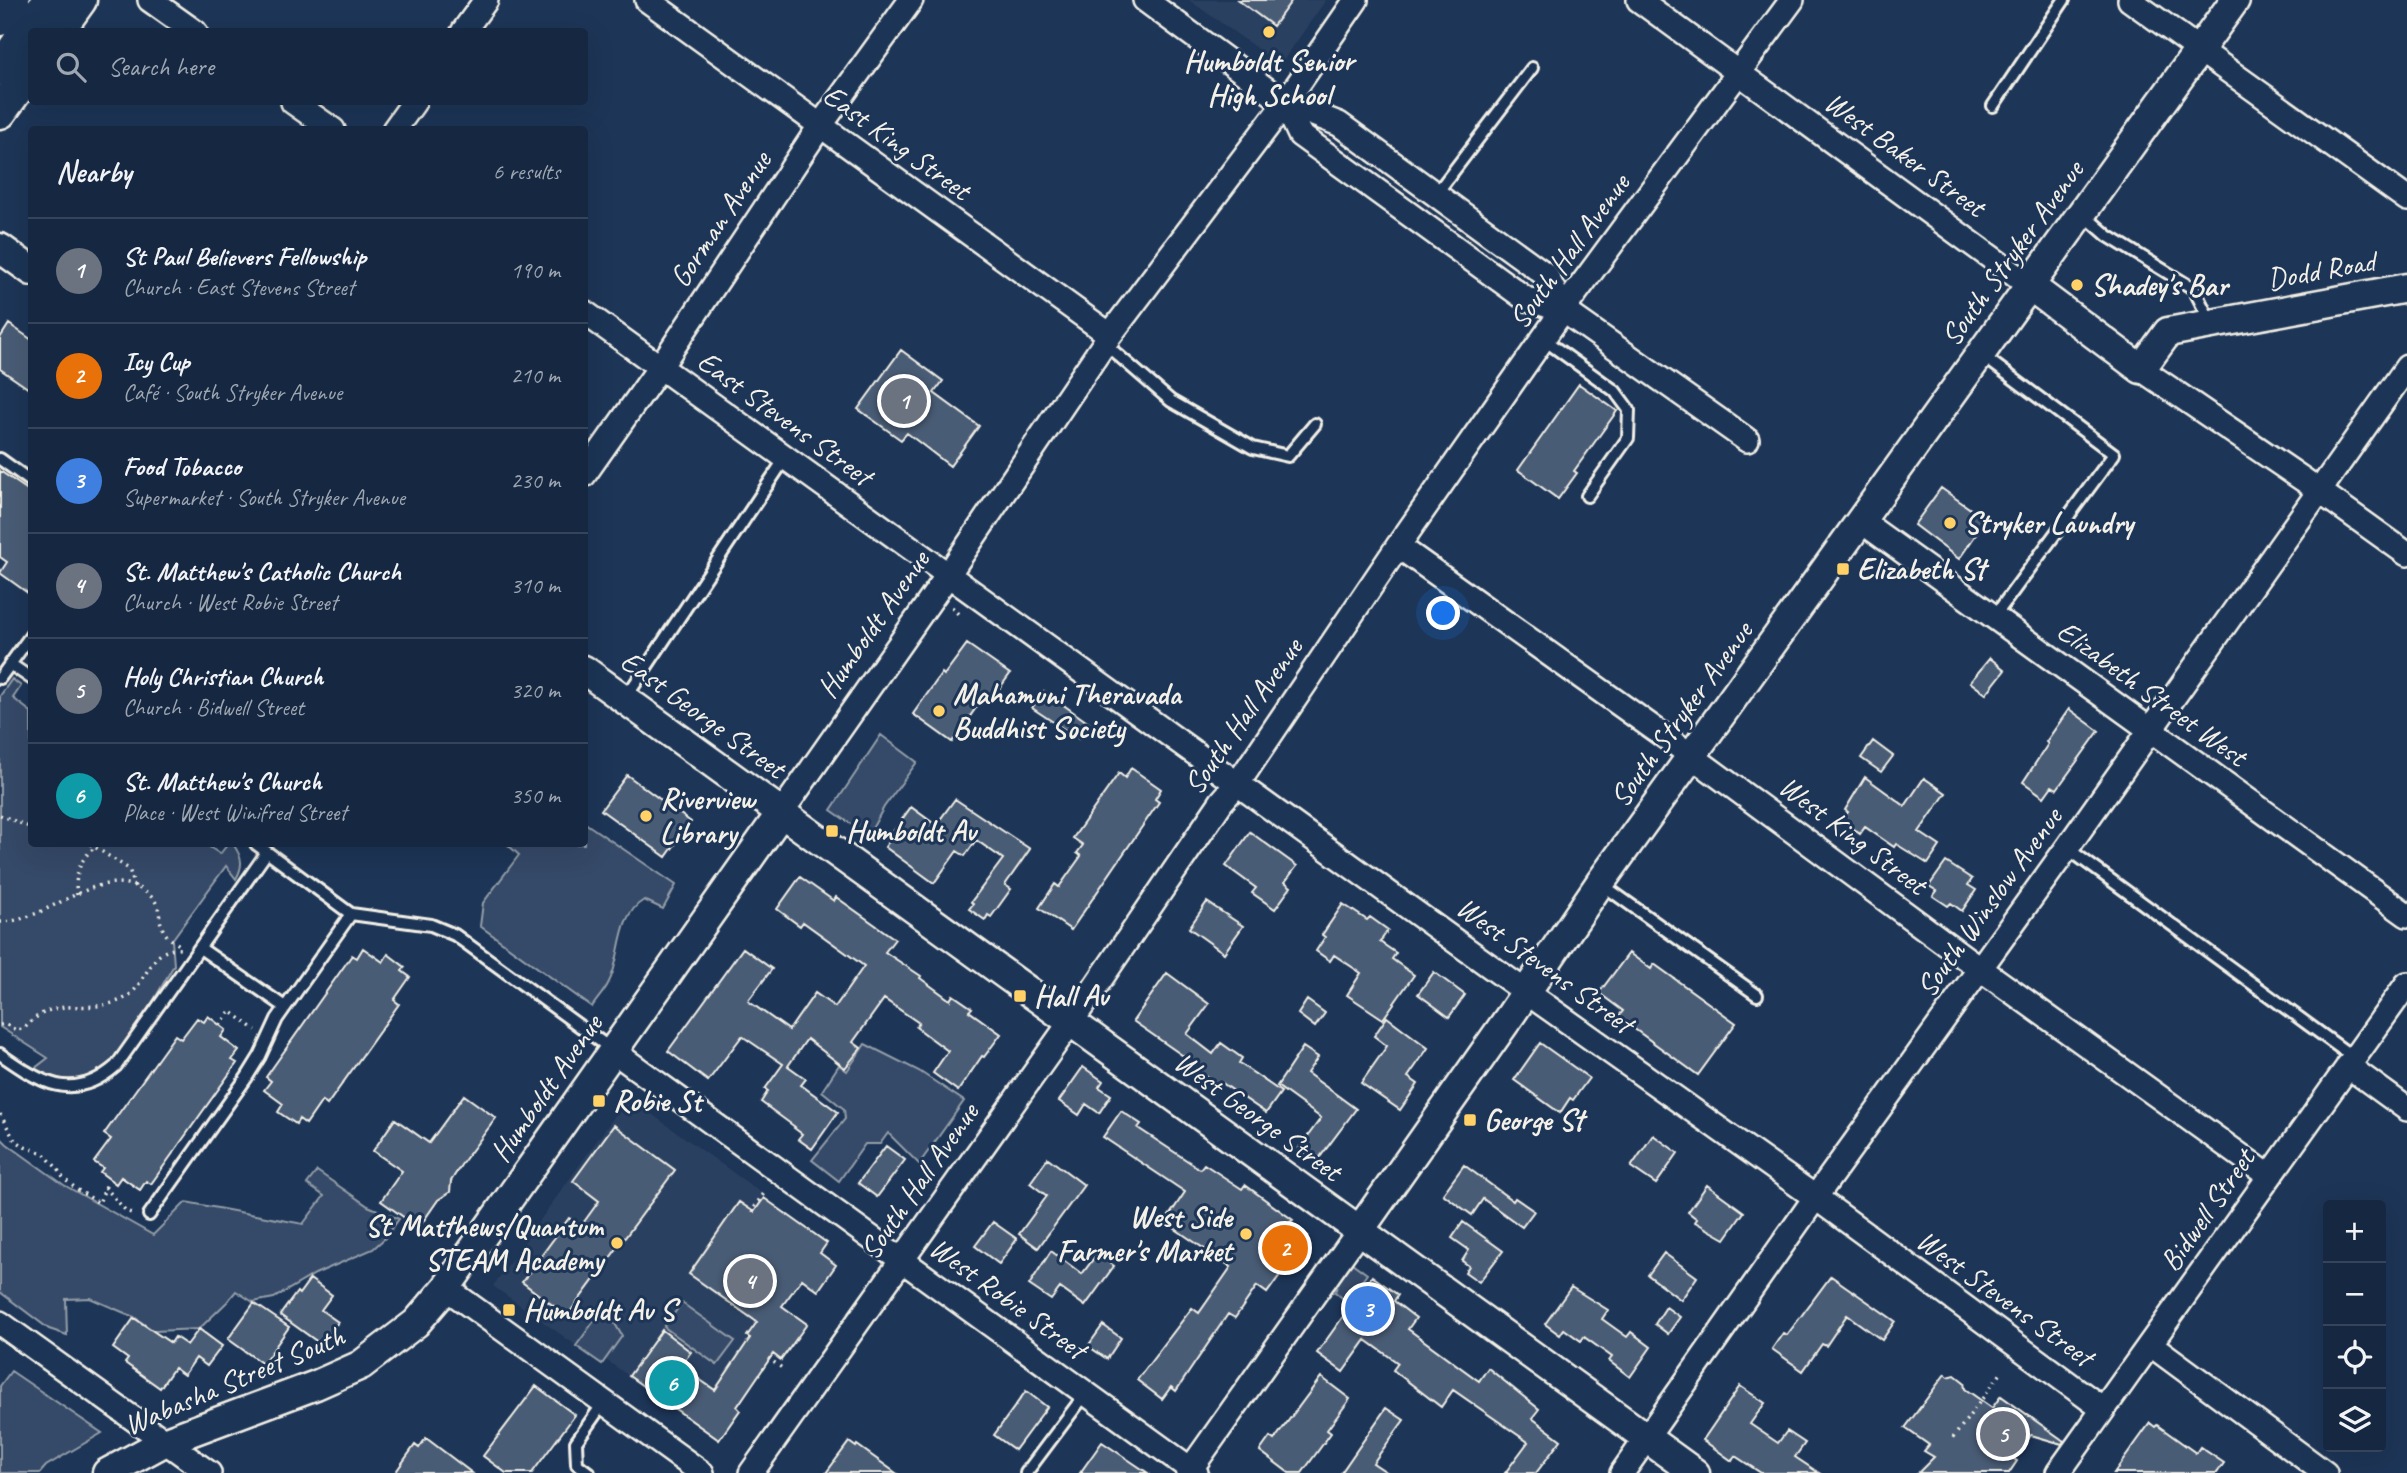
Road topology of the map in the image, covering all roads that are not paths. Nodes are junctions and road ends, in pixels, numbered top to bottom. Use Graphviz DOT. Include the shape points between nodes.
graph roads {
  1 [pos="13,0"];
  2 [pos="49,0"];
  3 [pos="80,0"];
  4 [pos="150,0"];
  5 [pos="486,0"];
  6 [pos="648,0"];
  7 [pos="911,0"];
  8 [pos="1145,0"];
  9 [pos="1356,0"];
  10 [pos="1639,0"];
  11 [pos="1792,0"];
  12 [pos="2064,0"];
  13 [pos="2130,0"];
  14 [pos="2235,0"];
  15 [pos="0,19"];
  16 [pos="29,28"];
  17 [pos="60,28"];
  18 [pos="189,28"];
  19 [pos="466,28"];
  20 [pos="28,30"];
  21 [pos="2200,51"];
  22 [pos="1532,68"];
  23 [pos="0,69"];
  24 [pos="28,74"];
  25 [pos="1739,74"];
  26 [pos="1285,103"];
  27 [pos="297,105"];
  28 [pos="412,105"];
  29 [pos="1993,106"];
  30 [pos="0,113"];
  31 [pos="820,125"];
  32 [pos="327,126"];
  33 [pos="397,126"];
  34 [pos="1436,194"];
  35 [pos="2407,199"];
  36 [pos="2083,214"];
  37 [pos="0,248"];
  38 [pos="28,268"];
  39 [pos="2030,286"];
  40 [pos="2407,288"];
  41 [pos="1563,310"];
  42 [pos="588,315"];
  43 [pos="2211,323"];
  44 [pos="1107,339"];
  45 [pos="1543,339"];
  46 [pos="1980,354"];
  47 [pos="660,367"];
  48 [pos="2407,367"];
  49 [pos="2141,369"];
  50 [pos="1315,424"];
  51 [pos="1748,440"];
  52 [pos="786,457"];
  53 [pos="0,459"];
  54 [pos="588,469"];
  55 [pos="28,479"];
  56 [pos="2319,490"];
  57 [pos="1587,496"];
  58 [pos="1861,521"];
  59 [pos="1398,546"];
  60 [pos="2407,554"];
  61 [pos="948,575"];
  62 [pos="1994,617"];
  63 [pos="28,639"];
  64 [pos="10,664"];
  65 [pos="588,673"];
  66 [pos="28,676"];
  67 [pos="0,678"];
  68 [pos="625,699"];
  69 [pos="2149,731"];
  70 [pos="1693,756"];
  71 [pos="1238,783"];
  72 [pos="781,813"];
  73 [pos="260,847"];
  74 [pos="2067,848"];
  75 [pos="267,852"];
  76 [pos="1600,883"];
  77 [pos="351,914"];
  78 [pos="2407,915"];
  79 [pos="200,948"];
  80 [pos="1980,968"];
  81 [pos="2407,984"];
  82 [pos="1527,992"];
  83 [pos="1757,995"];
  84 [pos="285,1007"];
  85 [pos="1071,1022"];
  86 [pos="614,1051"];
  87 [pos="0,1054"];
  88 [pos="2351,1062"];
  89 [pos="2407,1110"];
  90 [pos="2269,1176"];
  91 [pos="1815,1197"];
  92 [pos="146,1213"];
  93 [pos="1359,1231"];
  94 [pos="902,1260"];
  95 [pos="446,1288"];
  96 [pos="0,1323"];
  97 [pos="2150,1344"];
  98 [pos="1086,1393"];
  99 [pos="604,1402"];
  100 [pos="2103,1409"];
  101 [pos="1647,1440"];
  102 [pos="166,1441"];
  103 [pos="1192,1472"];
  104 [pos="107,1473"];
  105 [pos="209,1473"];
  106 [pos="589,1473"];
  107 [pos="702,1473"];
  108 [pos="751,1473"];
  109 [pos="1026,1473"];
  110 [pos="1622,1473"];
  111 [pos="1695,1473"];
  112 [pos="2058,1473"];
  113 [pos="2325,1473"];
  1 -- 15 [label="main road"];
  2 -- 16 [label="main road"];
  3 -- 17 [label="main road"];
  4 -- 18 [label="street"];
  5 -- 19 [label="street"];
  6 -- 31 [label="street, East King Street"];
  7 -- 31 [label="street, Gorman Avenue"];
  8 -- 26 [label="street"];
  9 -- 26 [label="street, Humboldt Avenue"];
  10 -- 25 [label="street, West Baker Street"];
  11 -- 25 [label="street, South Hall Avenue"];
  12 -- 29 [label="lane"];
  13 -- 21 [label="street"];
  14 -- 21 [label="street, South Stryker Avenue"];
  20 -- 23 [label="main road"];
  21 -- 35 [label="street"];
  21 -- 36 [label="street, South Stryker Avenue"];
  22 -- 34 [label="lane"];
  24 -- 30 [label="main road"];
  25 -- 39 [label="street, West Baker Street"];
  25 -- 41 [label="street, South Hall Avenue"];
  26 -- 34 [label="street" via="1339,124"];
  26 -- 41 [label="street" via="1300,135 1526,299"];
  26 -- 44 [label="street, Humboldt Avenue"];
  27 -- 32 [label="street"];
  28 -- 33 [label="street"];
  31 -- 44 [label="street, East King Street"];
  31 -- 47 [label="street, Gorman Avenue"];
  34 -- 41 [label="street" via="1546,275"];
  36 -- 39 [label="street, South Stryker Avenue"];
  36 -- 43 [label="lane" via="2108,236 2194,289"];
  37 -- 38 [label="street"];
  39 -- 46 [label="street, South Stryker Avenue"];
  39 -- 49 [label="street, West Baker Street"];
  40 -- 43 [label="street, Dodd Road"];
  41 -- 45 [label="street, South Hall Avenue"];
  41 -- 51 [label="street"];
  42 -- 47 [label="street, East Stevens Street"];
  43 -- 49 [label="street, Dodd Road" via="2168,332"];
  44 -- 50 [label="lane" via="1171,401 1253,448 1288,456"];
  44 -- 61 [label="street, Humboldt Avenue"];
  45 -- 57 [label="lane" via="1615,391 1629,410 1628,438"];
  45 -- 59 [label="street, South Hall Avenue"];
  46 -- 58 [label="street, South Stryker Avenue"];
  46 -- 62 [label="lane" via="2114,454"];
  47 -- 52 [label="street, East Stevens Street"];
  47 -- 54 [label="street, Gorman Avenue"];
  48 -- 56 [label="street, South Winslow Avenue"];
  49 -- 56 [label="street, West Baker Street"];
  52 -- 61 [label="street, East Stevens Street"];
  52 -- 68 [label="lane"];
  53 -- 55 [label="lane"];
  56 -- 60 [label="street, West Baker Street"];
  56 -- 69 [label="street, South Winslow Avenue"];
  58 -- 62 [label="street, Elizabeth Street West"];
  58 -- 70 [label="street, South Stryker Avenue"];
  59 -- 70 [label="street, West King Street"];
  59 -- 71 [label="street, South Hall Avenue"];
  61 -- 71 [label="street, West Stevens Street"];
  61 -- 72 [label="street, Humboldt Avenue"];
  62 -- 69 [label="street, Elizabeth Street West"];
  63 -- 64 [label="lane"];
  64 -- 66 [label="lane"];
  64 -- 67 [label="lane"];
  65 -- 68 [label="street, East George Street"];
  68 -- 72 [label="street, East George Street"];
  69 -- 74 [label="street, South Winslow Avenue"];
  69 -- 78 [label="street, Elizabeth Street West"];
  70 -- 76 [label="street, South Stryker Avenue"];
  70 -- 80 [label="street, West King Street"];
  71 -- 82 [label="street, West Stevens Street"];
  71 -- 85 [label="street, South Hall Avenue"];
  72 -- 85 [label="street, West George Street"];
  72 -- 86 [label="street, Humboldt Avenue"];
  73 -- 75 [label="lane"];
  74 -- 80 [label="street, South Winslow Avenue"];
  74 -- 88 [label="lane"];
  75 -- 77 [label="lane"];
  75 -- 79 [label="lane"];
  76 -- 82 [label="street, South Stryker Avenue"];
  76 -- 83 [label="lane"];
  77 -- 84 [label="lane"];
  77 -- 86 [label="lane" via="450,932"];
  79 -- 84 [label="lane"];
  79 -- 87 [label="lane" via="104,1077 61,1087 30,1075"];
  80 -- 90 [label="street, West King Street"];
  80 -- 91 [label="street, South Winslow Avenue"];
  81 -- 88 [label="street, Bidwell Street"];
  82 -- 91 [label="street, West Stevens Street"];
  82 -- 93 [label="street, South Stryker Avenue"];
  84 -- 92 [label="lane" via="247,1077"];
  85 -- 93 [label="street, West George Street"];
  85 -- 94 [label="street, South Hall Avenue"];
  86 -- 94 [label="street, West Robie Street"];
  86 -- 95 [label="street, Humboldt Avenue"];
  88 -- 89 [label="street"];
  88 -- 90 [label="street, Bidwell Street"];
  90 -- 97 [label="street, Bidwell Street"];
  91 -- 100 [label="street, West Stevens Street"];
  91 -- 101 [label="street, South Winslow Avenue"];
  93 -- 101 [label="street, West George Street"];
  93 -- 103 [label="street, South Stryker Avenue"];
  94 -- 98 [label="street, West Robie Street"];
  94 -- 108 [label="street, South Hall Avenue"];
  95 -- 99 [label="street"];
  95 -- 102 [label="street, Wabasha Street South" via="416,1323 361,1365"];
  96 -- 102 [label="street"];
  97 -- 100 [label="street, Bidwell Street"];
  97 -- 113 [label="street"];
  98 -- 103 [label="street, West Robie Street"];
  98 -- 109 [label="lane"];
  99 -- 106 [label="lane" via="576,1442 577,1464"];
  99 -- 107 [label="street"];
  100 -- 112 [label="street, Bidwell Street"];
  101 -- 110 [label="street, South Winslow Avenue"];
  101 -- 111 [label="street, West George Street"];
  102 -- 104 [label="street, Wabasha Street South"];
  102 -- 105 [label="street"];
}
